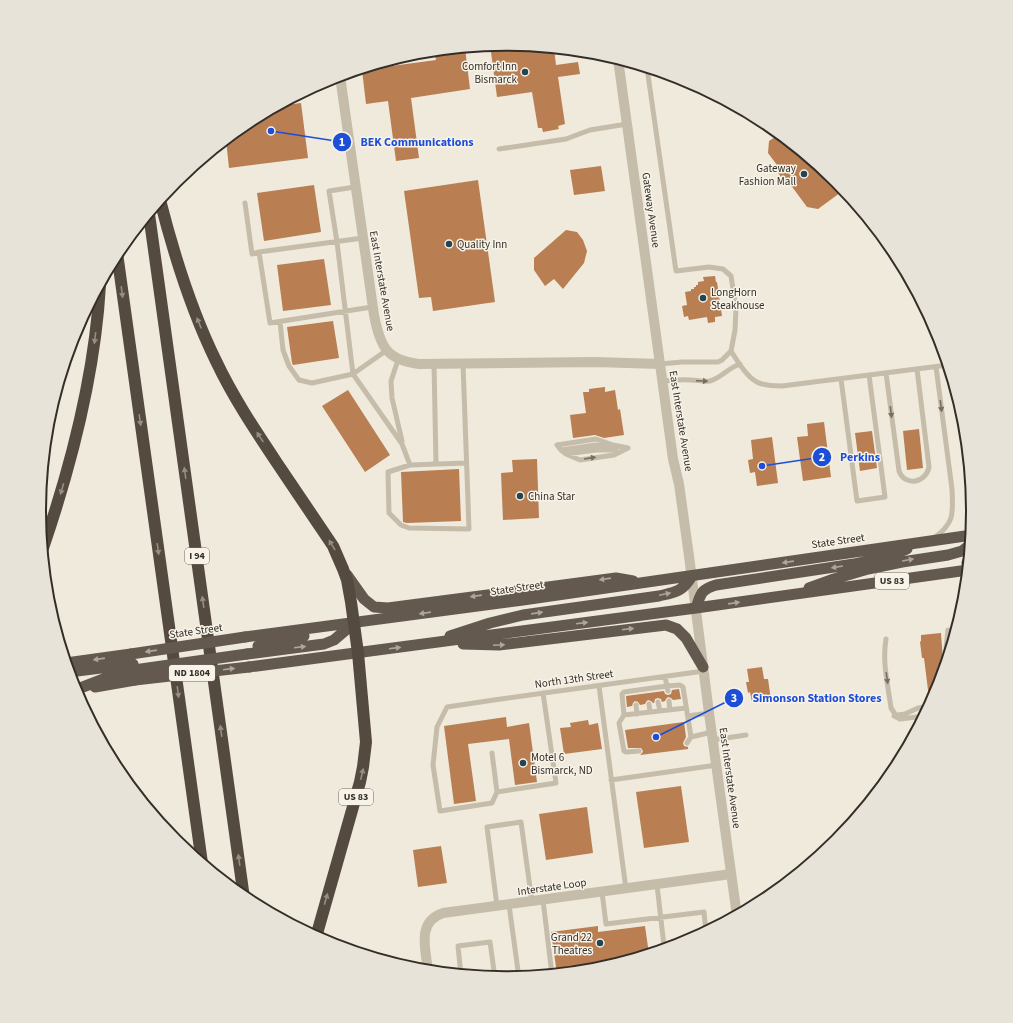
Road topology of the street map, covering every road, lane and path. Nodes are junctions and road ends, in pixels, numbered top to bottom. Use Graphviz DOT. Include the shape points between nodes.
graph roads {
  1 [pos="619,65"];
  2 [pos="648,73"];
  3 [pos="341,82"];
  4 [pos="627,124"];
  5 [pos="498,149"];
  6 [pos="355,187"];
  7 [pos="245,203"];
  8 [pos="162,206"];
  9 [pos="150,220"];
  10 [pos="363,238"];
  11 [pos="337,242"];
  12 [pos="259,252"];
  13 [pos="119,264"];
  14 [pos="99,297"];
  15 [pos="372,307"];
  16 [pos="346,312"];
  17 [pos="280,322"];
  18 [pos="387,350"];
  19 [pos="731,352"];
  20 [pos="398,360"];
  21 [pos="434,364"];
  22 [pos="463,364"];
  23 [pos="660,364"];
  24 [pos="740,364"];
  25 [pos="944,366"];
  26 [pos="936,367"];
  27 [pos="916,369"];
  28 [pos="886,373"];
  29 [pos="353,374"];
  30 [pos="869,375"];
  31 [pos="841,379"];
  32 [pos="663,381"];
  33 [pos="402,444"];
  34 [pos="628,448"];
  35 [pos="561,450"];
  36 [pos="466,463"];
  37 [pos="436,464"];
  38 [pos="410,465"];
  39 [pos="47,536"];
  40 [pos="966,536"];
  41 [pos="928,542"];
  42 [pos="965,548"];
  43 [pos="964,566"];
  44 [pos="343,569"];
  45 [pos="692,576"];
  46 [pos="644,583"];
  47 [pos="790,595"];
  48 [pos="696,608"];
  49 [pos="354,623"];
  50 [pos="948,630"];
  51 [pos="886,639"];
  52 [pos="432,643"];
  53 [pos="246,646"];
  54 [pos="946,649"];
  55 [pos="358,653"];
  56 [pos="71,663"];
  57 [pos="133,667"];
  58 [pos="703,669"];
  59 [pos="75,672"];
  60 [pos="666,677"];
  61 [pos="599,686"];
  62 [pos="81,688"];
  63 [pos="667,688"];
  64 [pos="543,693"];
  65 [pos="669,701"];
  66 [pos="658,702"];
  67 [pos="649,704"];
  68 [pos="636,705"];
  69 [pos="924,707"];
  70 [pos="686,708"];
  71 [pos="891,708"];
  72 [pos="670,710"];
  73 [pos="660,711"];
  74 [pos="650,712"];
  75 [pos="709,713"];
  76 [pos="637,714"];
  77 [pos="624,715"];
  78 [pos="688,716"];
  79 [pos="919,717"];
  80 [pos="746,735"];
  81 [pos="713,736"];
  82 [pos="692,737"];
  83 [pos="688,743"];
  84 [pos="639,751"];
  85 [pos="492,753"];
  86 [pos="717,765"];
  87 [pos="611,780"];
  88 [pos="497,792"];
  89 [pos="201,856"];
  90 [pos="732,874"];
  91 [pos="657,885"];
  92 [pos="243,888"];
  93 [pos="626,889"];
  94 [pos="602,892"];
  95 [pos="542,900"];
  96 [pos="532,902"];
  97 [pos="509,905"];
  98 [pos="497,906"];
  99 [pos="736,910"];
  100 [pos="661,917"];
  101 [pos="706,927"];
  102 [pos="318,931"];
  103 [pos="665,944"];
  104 [pos="427,965"];
  105 [pos="460,969"];
  106 [pos="551,970"];
  107 [pos="494,972"];
  108 [pos="518,972"];
  1 -- 4 [label="street, Gateway Avenue"];
  2 -- 19 [label="lane" via="676,271 709,267 723,269 731,276 736,308"];
  3 -- 6 [label="street, East Interstate Avenue"];
  4 -- 5 [label="lane" via="590,130 566,139"];
  4 -- 23 [label="street, Gateway Avenue"];
  6 -- 10 [label="street, East Interstate Avenue"];
  6 -- 11 [label="lane" via="329,191"];
  7 -- 12 [label="lane" via="252,254"];
  44 -- 8 [label="highway, one-way" via="333,546 254,428 216,361 192,304"];
  92 -- 9 [label="highway, I 94, one-way"];
  10 -- 11 [label="lane"];
  10 -- 15 [label="street, East Interstate Avenue"];
  11 -- 12 [label="lane"];
  11 -- 16 [label="lane"];
  12 -- 17 [label="lane" via="270,323"];
  13 -- 89 [label="highway, one-way"];
  14 -- 39 [label="highway, one-way" via="87,390 65,479"];
  15 -- 16 [label="lane"];
  15 -- 18 [label="street, East Interstate Avenue" via="379,336"];
  16 -- 17 [label="lane"];
  16 -- 29 [label="lane"];
  17 -- 29 [label="lane" via="283,350 289,366 299,380 312,383"];
  18 -- 20 [label="street, East Interstate Avenue"];
  18 -- 29 [label="lane"];
  19 -- 23 [label="lane" via="718,362"];
  19 -- 24 [label="lane"];
  20 -- 21 [label="street, East Interstate Avenue" via="414,364"];
  20 -- 33 [label="lane" via="391,381"];
  21 -- 22 [label="street, East Interstate Avenue"];
  21 -- 37 [label="lane"];
  22 -- 23 [label="street, East Interstate Avenue"];
  22 -- 36 [label="lane"];
  23 -- 32 [label="street, East Interstate Avenue"];
  24 -- 31 [label="lane" via="754,380 770,386"];
  32 -- 24 [label="lane, one-way" via="709,381"];
  25 -- 26 [label="lane"];
  26 -- 27 [label="lane"];
  26 -- 41 [label="lane, one-way" via="952,490 952,516 942,532"];
  27 -- 28 [label="lane"];
  28 -- 27 [label="lane, one-way" via="900,475 915,481 927,475 929,466"];
  28 -- 30 [label="lane"];
  29 -- 33 [label="lane"];
  30 -- 31 [label="lane"];
  30 -- 31 [label="lane" via="885,497 857,501"];
  32 -- 45 [label="street, East Interstate Avenue"];
  33 -- 38 [label="lane"];
  34 -- 35 [label="lane" via="596,445"];
  35 -- 34 [label="lane, one-way" via="580,460 614,455"];
  34 -- 35 [label="lane" via="596,439 557,444"];
  36 -- 37 [label="lane"];
  36 -- 38 [label="lane" via="469,529 409,528 401,525 389,513 388,472"];
  37 -- 38 [label="lane"];
  40 -- 41 [label="highway, State Street"];
  41 -- 45 [label="highway, State Street, one-way"];
  41 -- 48 [label="highway, one-way" via="890,556 854,564 716,585 707,588 701,594"];
  47 -- 42 [label="highway, one-way" via="868,569 948,555"];
  43 -- 47 [label="highway, State Street / US 83"];
  46 -- 44 [label="highway, one-way" via="616,578 388,608 374,607 364,599"];
  44 -- 49 [label="highway"];
  45 -- 46 [label="highway, State Street"];
  45 -- 48 [label="street, East Interstate Avenue"];
  52 -- 45 [label="highway, one-way" via="464,631 523,615 659,596 682,589"];
  46 -- 49 [label="highway, State Street, one-way"];
  48 -- 47 [label="highway, State Street / US 83, one-way"];
  52 -- 48 [label="highway, State Street / US 83, one-way"];
  48 -- 58 [label="street, East Interstate Avenue"];
  49 -- 53 [label="highway, State Street" via="320,627"];
  53 -- 49 [label="highway, one-way" via="324,644 334,640"];
  49 -- 55 [label="highway"];
  50 -- 54 [label="lane"];
  51 -- 71 [label="lane, one-way" via="884,657"];
  55 -- 52 [label="highway, State Street / US 83, one-way"];
  52 -- 58 [label="highway, one-way" via="499,645 666,625 677,629 686,638"];
  53 -- 57 [label="highway, State Street, one-way, bridge"];
  53 -- 57 [label="highway, bridge"];
  57 -- 55 [label="highway, State Street / ND 1804, one-way, bridge" via="249,667"];
  102 -- 55 [label="highway, US 83, one-way" via="364,767 366,742"];
  57 -- 56 [label="highway, State Street, one-way"];
  57 -- 59 [label="highway"];
  57 -- 62 [label="highway, State Street / ND 1804"];
  58 -- 60 [label="lane, North 13th Street"];
  58 -- 75 [label="street, East Interstate Avenue"];
  60 -- 61 [label="lane, North 13th Street"];
  60 -- 63 [label="lane"];
  61 -- 64 [label="lane, North 13th Street"];
  61 -- 87 [label="lane"];
  63 -- 70 [label="lane" via="680,684 683,687"];
  63 -- 77 [label="lane" via="624,692"];
  64 -- 88 [label="lane" via="556,783"];
  64 -- 88 [label="lane, North 13th Street" via="447,707 437,727 433,765 440,811 492,803"];
  65 -- 72 [label="lane"];
  66 -- 73 [label="lane"];
  67 -- 74 [label="lane"];
  68 -- 76 [label="lane"];
  69 -- 71 [label="lane" via="898,715"];
  70 -- 72 [label="lane"];
  70 -- 78 [label="lane"];
  71 -- 79 [label="lane" via="894,716 900,719"];
  72 -- 73 [label="lane"];
  73 -- 74 [label="lane"];
  74 -- 76 [label="lane"];
  75 -- 78 [label="lane"];
  75 -- 81 [label="street, East Interstate Avenue"];
  76 -- 77 [label="lane"];
  77 -- 84 [label="lane" via="619,724 624,751"];
  78 -- 82 [label="lane"];
  80 -- 81 [label="lane"];
  81 -- 82 [label="lane"];
  81 -- 86 [label="street, East Interstate Avenue"];
  82 -- 83 [label="lane"];
  85 -- 88 [label="lane"];
  86 -- 87 [label="lane"];
  86 -- 90 [label="street, East Interstate Avenue"];
  87 -- 93 [label="lane"];
  90 -- 91 [label="street, Interstate Loop"];
  90 -- 99 [label="street, East Interstate Avenue"];
  91 -- 93 [label="street, Interstate Loop"];
  91 -- 100 [label="lane"];
  93 -- 94 [label="street, Interstate Loop"];
  94 -- 95 [label="street, Interstate Loop"];
  94 -- 100 [label="lane" via="606,924"];
  95 -- 96 [label="street, Interstate Loop"];
  95 -- 106 [label="lane"];
  96 -- 97 [label="street, Interstate Loop"];
  96 -- 98 [label="lane" via="520,822 487,827"];
  97 -- 98 [label="street, Interstate Loop"];
  97 -- 108 [label="lane"];
  98 -- 104 [label="street, Interstate Loop" via="442,913 432,919 424,934"];
  100 -- 101 [label="lane" via="704,912"];
  100 -- 103 [label="lane"];
  105 -- 107 [label="lane" via="458,946 490,942"];
}
